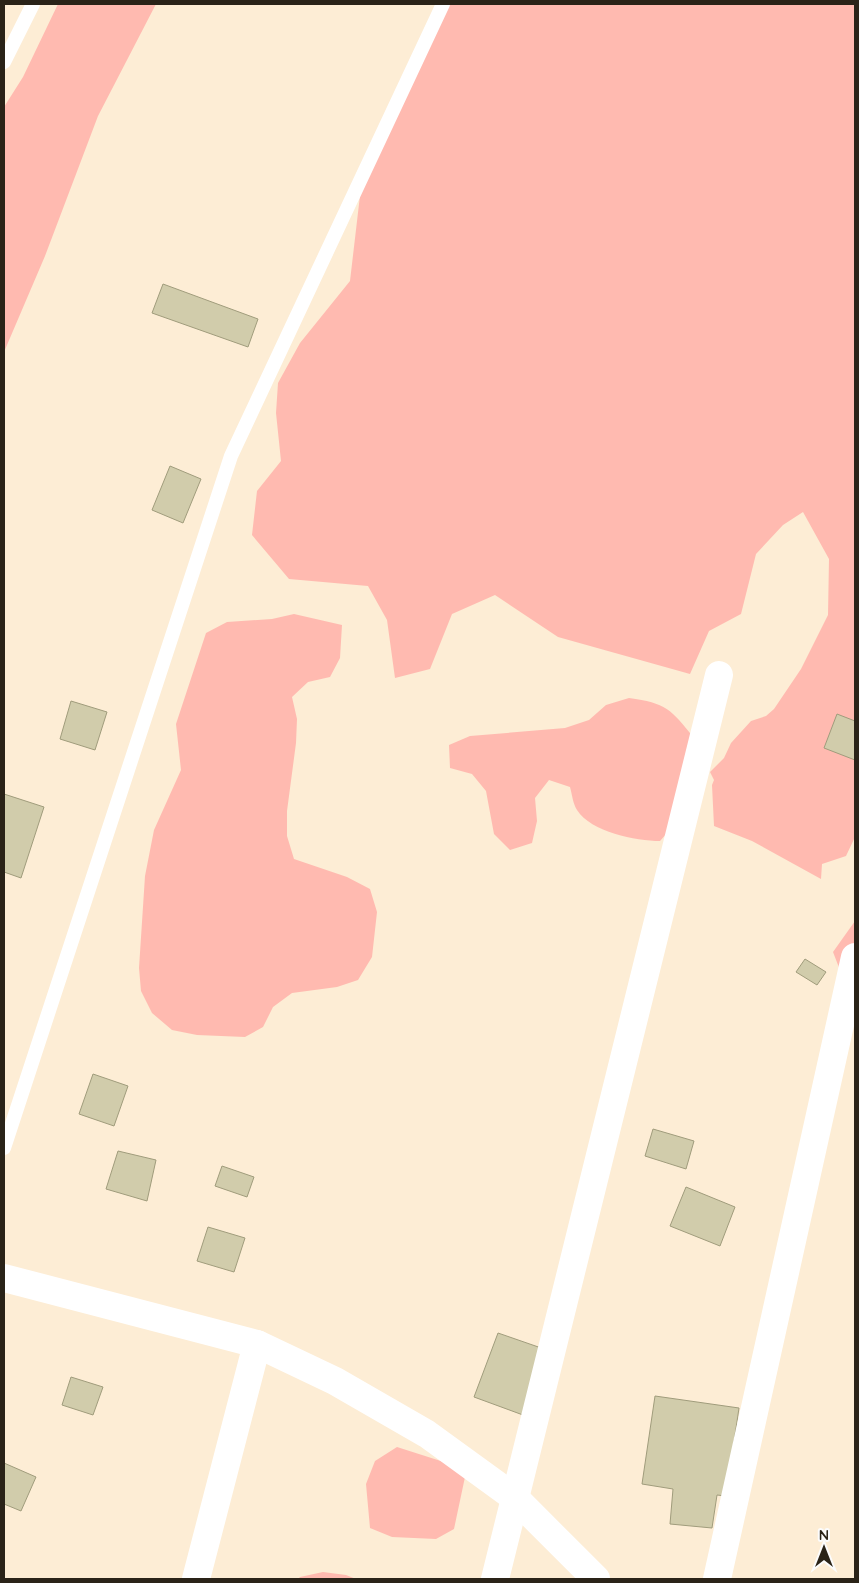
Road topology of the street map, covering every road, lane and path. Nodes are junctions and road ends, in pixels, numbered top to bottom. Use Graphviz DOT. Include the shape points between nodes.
graph roads {
  1 [pos="33,4"];
  2 [pos="443,4"];
  3 [pos="4,62"];
  4 [pos="719,675"];
  5 [pos="855,957"];
  6 [pos="4,1148"];
  7 [pos="4,1278"];
  8 [pos="257,1344"];
  9 [pos="515,1498"];
  10 [pos="196,1579"];
  11 [pos="495,1579"];
  12 [pos="596,1579"];
  13 [pos="717,1579"];
  1 -- 3 [label="lane"];
  2 -- 6 [label="lane" via="230,456"];
  4 -- 9 [label="street"];
  5 -- 13 [label="street"];
  7 -- 8 [label="street"];
  8 -- 9 [label="street" via="335,1381 427,1434"];
  8 -- 10 [label="street"];
  9 -- 11 [label="street"];
  9 -- 12 [label="street"];
}
